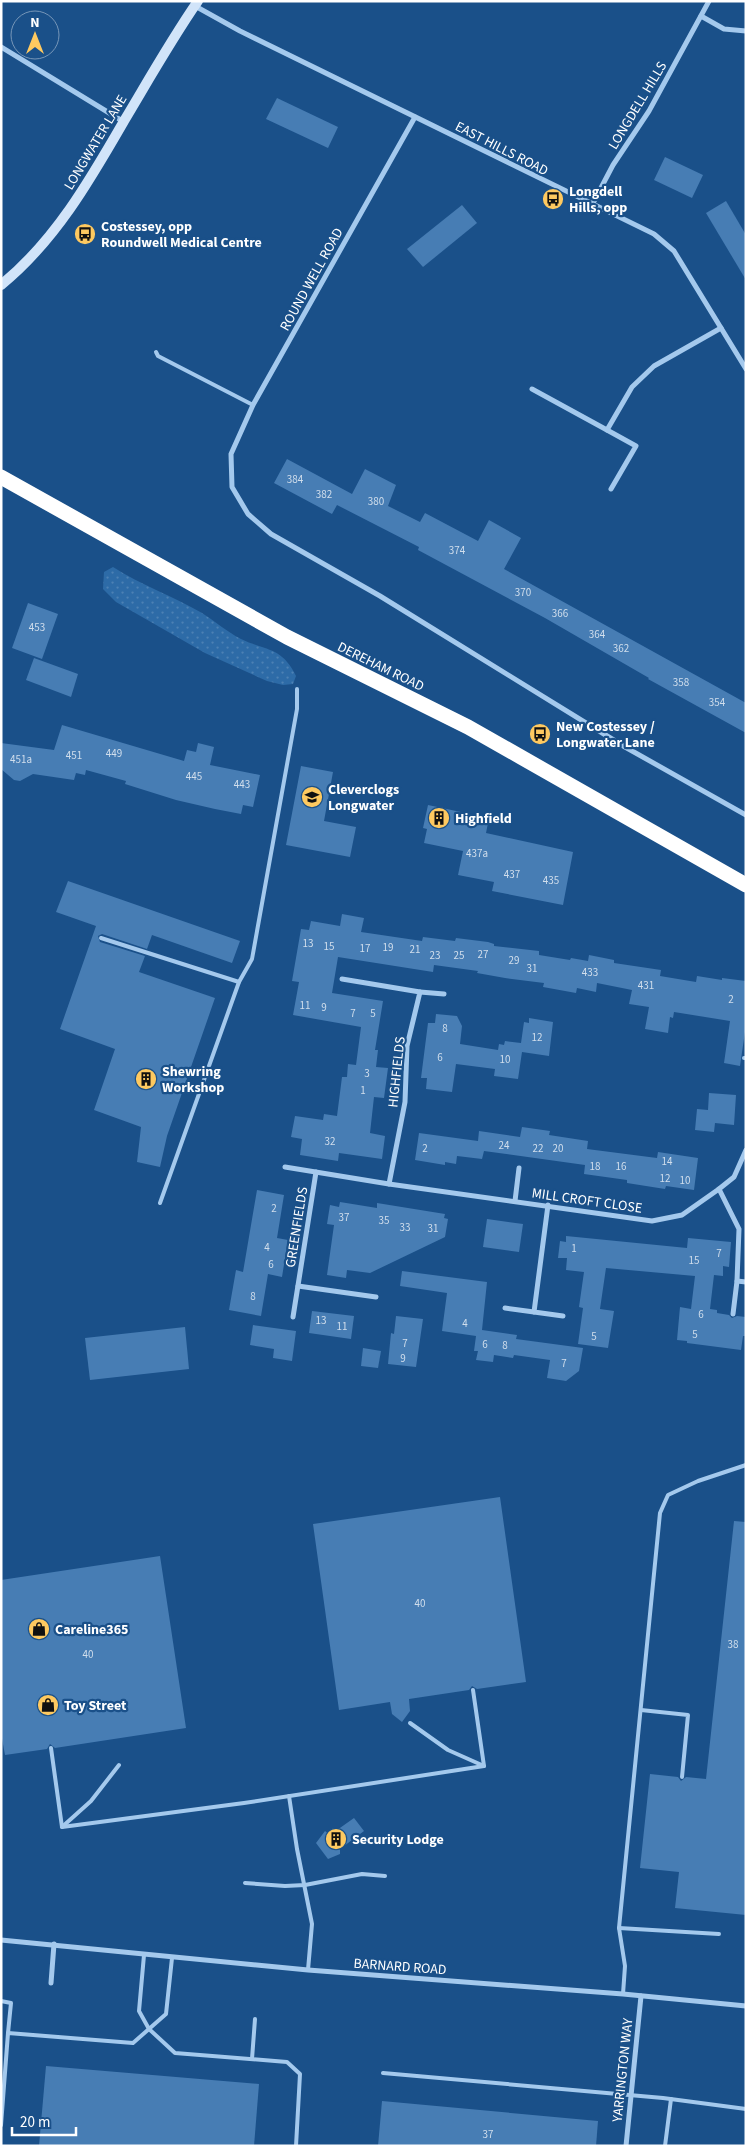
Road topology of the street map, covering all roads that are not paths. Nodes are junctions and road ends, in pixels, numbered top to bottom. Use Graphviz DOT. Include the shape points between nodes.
graph roads {
  1 [pos="709,1"];
  2 [pos="196,4"];
  3 [pos="701,16"];
  4 [pos="746,31"];
  5 [pos="1,46"];
  6 [pos="416,117"];
  7 [pos="124,122"];
  8 [pos="592,205"];
  9 [pos="1,285"];
  10 [pos="721,328"];
  11 [pos="156,352"];
  12 [pos="746,369"];
  13 [pos="532,389"];
  14 [pos="253,405"];
  15 [pos="608,430"];
  16 [pos="1,476"];
  17 [pos="611,488"];
  18 [pos="297,689"];
  19 [pos="746,815"];
  20 [pos="746,885"];
  21 [pos="101,938"];
  22 [pos="342,979"];
  23 [pos="238,982"];
  24 [pos="420,992"];
  25 [pos="444,994"];
  26 [pos="746,1150"];
  27 [pos="285,1167"];
  28 [pos="519,1168"];
  29 [pos="316,1172"];
  30 [pos="389,1184"];
  31 [pos="719,1189"];
  32 [pos="515,1201"];
  33 [pos="160,1203"];
  34 [pos="548,1205"];
  35 [pos="737,1281"];
  36 [pos="746,1282"];
  37 [pos="298,1286"];
  38 [pos="376,1297"];
  39 [pos="504,1308"];
  40 [pos="534,1312"];
  41 [pos="733,1314"];
  42 [pos="563,1316"];
  43 [pos="293,1317"];
  44 [pos="746,1465"];
  45 [pos="473,1690"];
  46 [pos="641,1710"];
  47 [pos="410,1723"];
  48 [pos="51,1748"];
  49 [pos="119,1764"];
  50 [pos="484,1766"];
  51 [pos="682,1777"];
  52 [pos="289,1796"];
  53 [pos="62,1827"];
  54 [pos="384,1876"];
  55 [pos="245,1883"];
  56 [pos="304,1885"];
  57 [pos="619,1928"];
  58 [pos="719,1934"];
  59 [pos="1,1940"];
  60 [pos="54,1944"];
  61 [pos="144,1955"];
  62 [pos="172,1958"];
  63 [pos="308,1970"];
  64 [pos="51,1983"];
  65 [pos="623,1994"];
  66 [pos="641,1996"];
  67 [pos="1,2002"];
  68 [pos="746,2006"];
  69 [pos="255,2019"];
  70 [pos="149,2029"];
  71 [pos="8,2033"];
  72 [pos="252,2059"];
  73 [pos="384,2074"];
  74 [pos="631,2095"];
  75 [pos="672,2100"];
  76 [pos="746,2109"];
  77 [pos="1,2125"];
  78 [pos="296,2146"];
  79 [pos="626,2146"];
  80 [pos="665,2146"];
  1 -- 3 [label="street, LONGDELL HILLS"];
  2 -- 6 [label="street, EAST HILLS ROAD" via="240,31"];
  2 -- 7 [label="street, LONGWATER LANE"];
  3 -- 4 [label="street" via="724,29"];
  3 -- 8 [label="street, LONGDELL HILLS"];
  5 -- 7 [label="street"];
  6 -- 8 [label="street, EAST HILLS ROAD"];
  6 -- 14 [label="street, ROUND WELL ROAD"];
  7 -- 9 [label="street, LONGWATER LANE" via="75,202 22,268"];
  8 -- 10 [label="street, EAST HILLS ROAD" via="654,234 674,251"];
  10 -- 12 [label="street, EAST HILLS ROAD"];
  10 -- 15 [label="street" via="654,366 632,387"];
  11 -- 14 [label="lane" via="158,356"];
  13 -- 15 [label="street"];
  14 -- 19 [label="street, ROUND WELL ROAD" via="231,454 232,487 248,514 271,534 380,596 625,747"];
  15 -- 17 [label="street" via="636,446"];
  16 -- 20 [label="highway, DEREHAM ROAD" via="286,637 468,727"];
  18 -- 23 [label="lane" via="297,709 252,958"];
  21 -- 23 [label="lane"];
  22 -- 24 [label="street"];
  23 -- 33 [label="lane"];
  24 -- 25 [label="street"];
  24 -- 30 [label="street, HIGHFIELDS" via="407,1046 406,1102"];
  26 -- 31 [label="street, MILL CROFT CLOSE" via="734,1177"];
  27 -- 29 [label="street, MILL CROFT CLOSE"];
  28 -- 32 [label="street, MILL CROFT CLOSE"];
  29 -- 30 [label="street, MILL CROFT CLOSE"];
  29 -- 37 [label="street, GREENFIELDS"];
  30 -- 32 [label="street, MILL CROFT CLOSE"];
  31 -- 34 [label="street, MILL CROFT CLOSE" via="682,1215 652,1221"];
  31 -- 35 [label="street" via="739,1229"];
  32 -- 34 [label="street, MILL CROFT CLOSE"];
  34 -- 40 [label="street"];
  35 -- 36 [label="street"];
  35 -- 41 [label="street"];
  37 -- 38 [label="street, GREENFIELDS"];
  37 -- 43 [label="street, GREENFIELDS"];
  39 -- 40 [label="street"];
  40 -- 42 [label="street"];
  44 -- 46 [label="lane" via="668,1495 660,1513"];
  45 -- 50 [label="lane"];
  46 -- 51 [label="lane" via="688,1716"];
  46 -- 57 [label="lane"];
  47 -- 50 [label="lane" via="448,1750"];
  48 -- 53 [label="lane"];
  49 -- 53 [label="lane" via="91,1801"];
  50 -- 52 [label="lane"];
  52 -- 53 [label="lane"];
  52 -- 56 [label="lane"];
  54 -- 56 [label="lane" via="349,1875"];
  55 -- 56 [label="lane"];
  56 -- 63 [label="lane" via="312,1924"];
  57 -- 58 [label="lane"];
  57 -- 65 [label="lane" via="625,1966"];
  59 -- 60 [label="street, BARNARD ROAD"];
  60 -- 61 [label="street, BARNARD ROAD"];
  60 -- 64 [label="street"];
  61 -- 62 [label="street, BARNARD ROAD"];
  61 -- 70 [label="lane" via="139,2011"];
  62 -- 63 [label="street, BARNARD ROAD"];
  62 -- 70 [label="lane" via="166,2014"];
  63 -- 65 [label="street, BARNARD ROAD"];
  65 -- 66 [label="street, BARNARD ROAD"];
  66 -- 68 [label="street, BARNARD ROAD"];
  66 -- 74 [label="street, YARRINGTON WAY"];
  67 -- 71 [label="lane" via="11,2003"];
  69 -- 72 [label="lane"];
  70 -- 71 [label="lane" via="133,2043"];
  70 -- 72 [label="lane" via="175,2052"];
  71 -- 77 [label="lane"];
  72 -- 78 [label="lane" via="287,2062 300,2074"];
  73 -- 74 [label="lane"];
  74 -- 75 [label="lane"];
  74 -- 79 [label="street, YARRINGTON WAY"];
  75 -- 76 [label="lane"];
  75 -- 80 [label="lane"];
}
